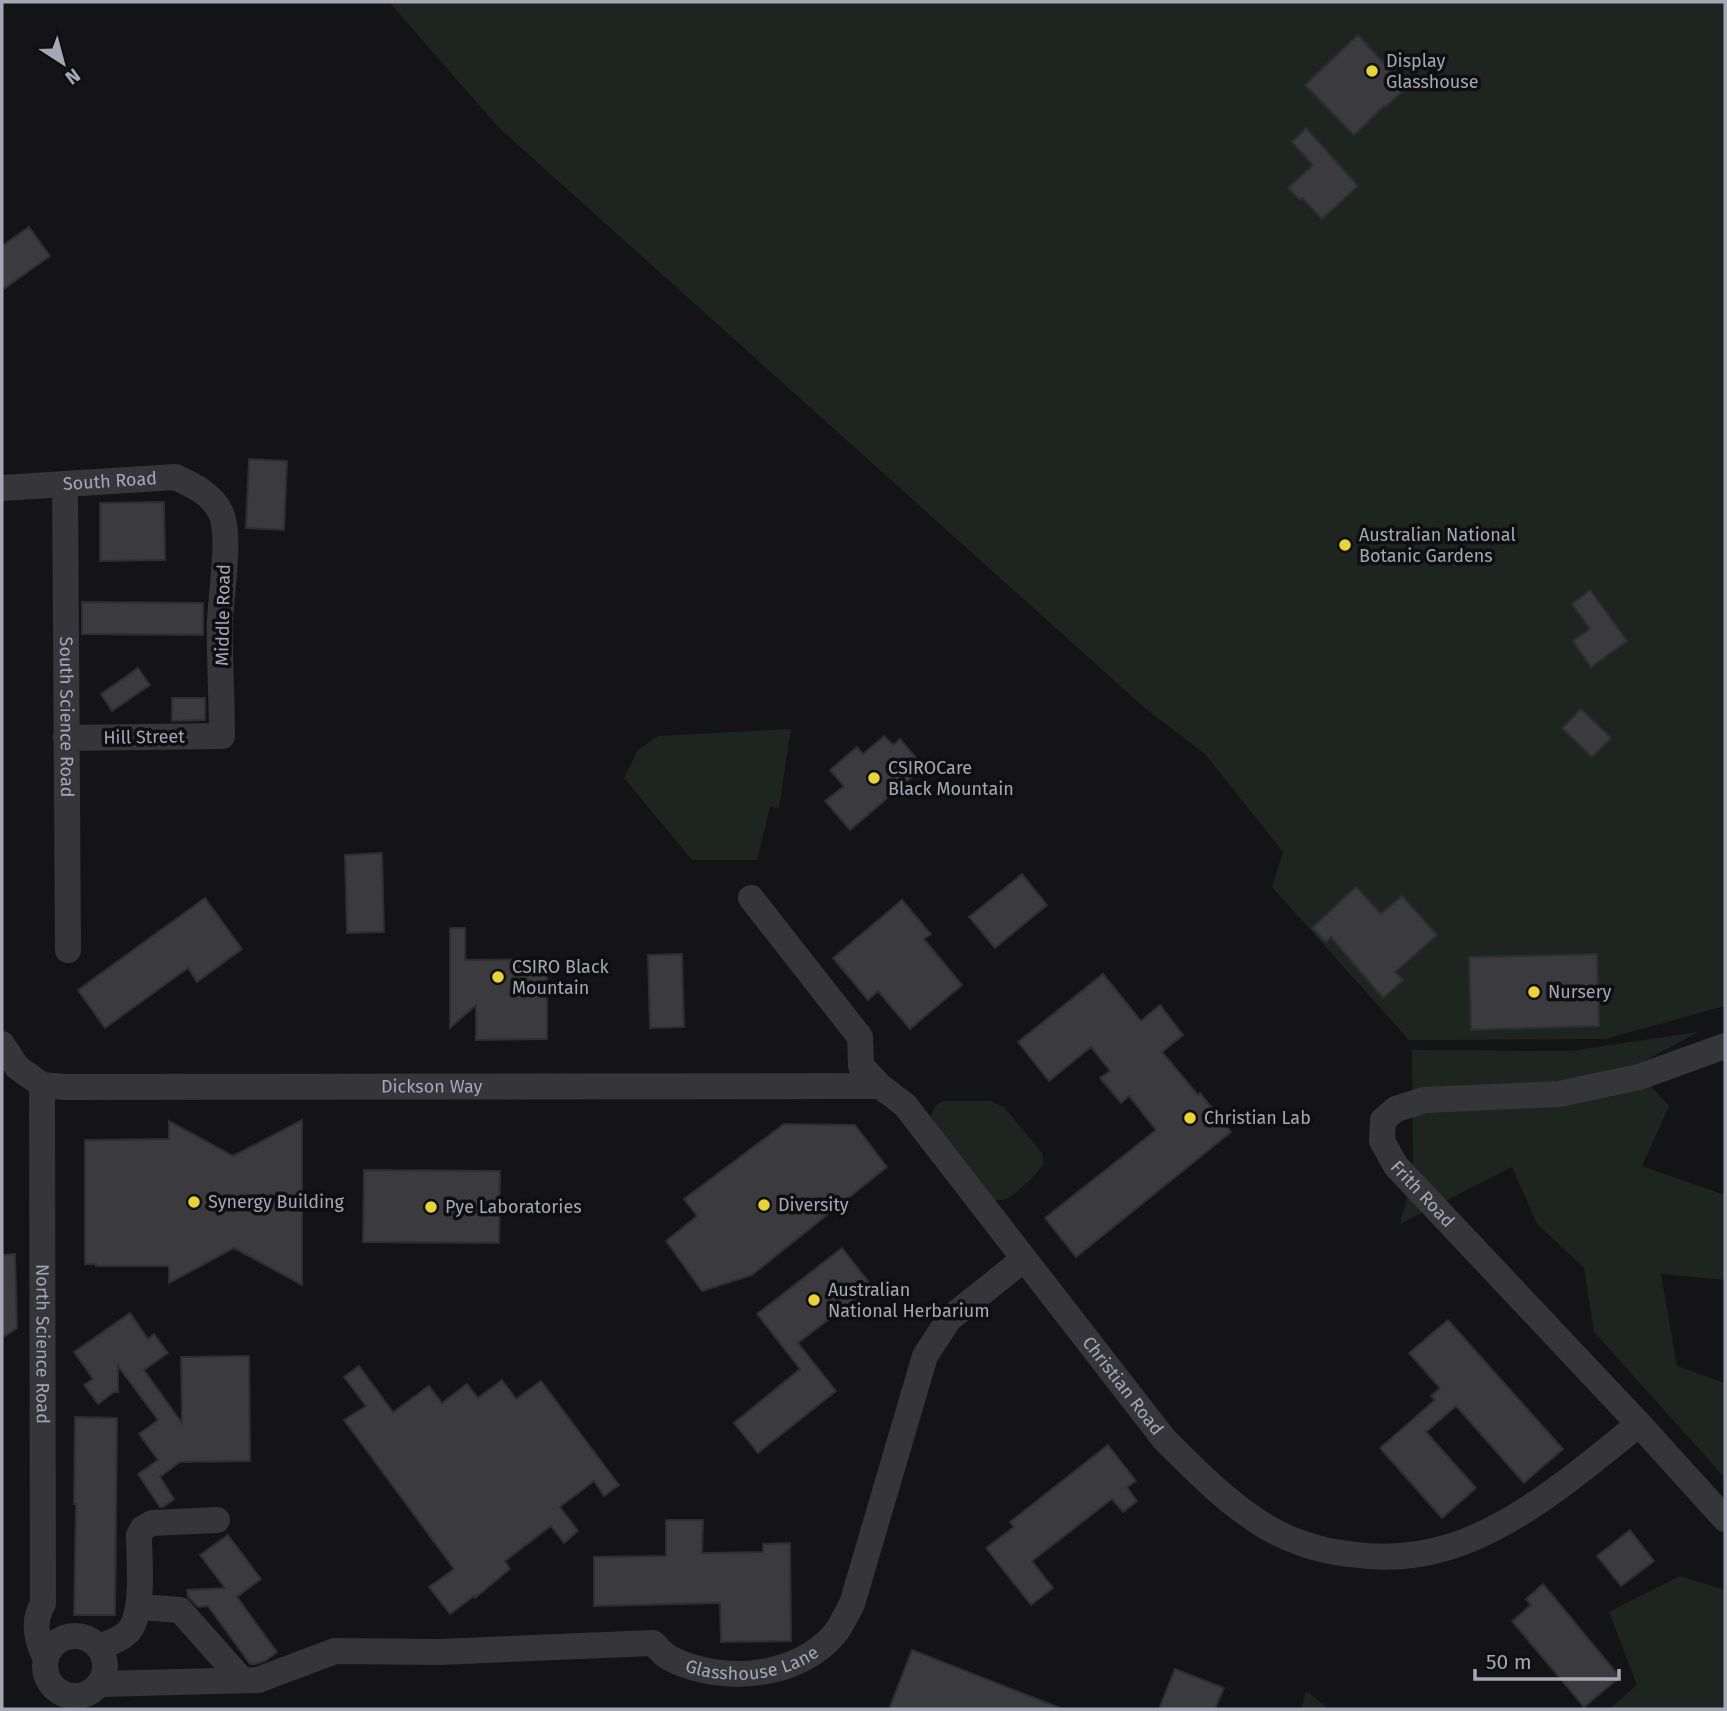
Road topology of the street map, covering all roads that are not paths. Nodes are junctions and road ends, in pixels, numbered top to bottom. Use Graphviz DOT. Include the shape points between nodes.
graph roads {
  1 [pos="65,484"];
  2 [pos="2,488"];
  3 [pos="211,499"];
  4 [pos="222,736"];
  5 [pos="66,738"];
  6 [pos="751,898"];
  7 [pos="68,950"];
  8 [pos="2,1044"];
  9 [pos="1725,1046"];
  10 [pos="42,1084"];
  11 [pos="880,1086"];
  12 [pos="1024,1259"];
  13 [pos="1639,1424"];
  14 [pos="1725,1519"];
  15 [pos="217,1520"];
  16 [pos="43,1604"];
  17 [pos="139,1607"];
  18 [pos="72,1636"];
  19 [pos="99,1647"];
  20 [pos="46,1659"];
  21 [pos="242,1681"];
  22 [pos="100,1684"];
  1 -- 2 [label="street, South Road"];
  1 -- 3 [label="street, South Road" via="175,477"];
  1 -- 5 [label="street, South Science Road"];
  3 -- 4 [label="street, Middle Road" via="225,527 220,622"];
  4 -- 5 [label="street, Hill Street"];
  5 -- 7 [label="street, South Science Road"];
  6 -- 11 [label="street, Christian Road" via="860,1037 862,1066"];
  8 -- 10 [label="street" via="17,1067"];
  9 -- 13 [label="street, Frith Road" via="1639,1077 1559,1094 1424,1100 1396,1109 1383,1119 1382,1141 1396,1166"];
  10 -- 11 [label="street, Dickson Way"];
  10 -- 16 [label="street, North Science Road"];
  11 -- 12 [label="street, Christian Road" via="905,1105"];
  12 -- 13 [label="street, Christian Road" via="1164,1439 1199,1475 1262,1525 1296,1542 1334,1553 1410,1556 1485,1534 1559,1488"];
  12 -- 21 [label="street, Glasshouse Lane" via="949,1319 925,1356 852,1604 834,1636 796,1661 753,1674 730,1675 686,1665 666,1656 653,1643 439,1652 335,1651 263,1679"];
  13 -- 14 [label="street, Frith Road"];
  15 -- 17 [label="street" via="152,1523 143,1528 139,1535"];
  16 -- 18 [label="street" via="51,1607"];
  16 -- 20 [label="street, North Science Road" via="37,1632"];
  17 -- 19 [label="street" via="126,1633"];
  17 -- 21 [label="street" via="180,1610"];
  18 -- 19 [label="street"];
  18 -- 20 [label="street" via="57,1642"];
  19 -- 22 [label="street" via="106,1665"];
  20 -- 22 [label="street, North Science Road" via="49,1682 65,1695 84,1695"];
  21 -- 22 [label="street, Glasshouse Lane"];
}
